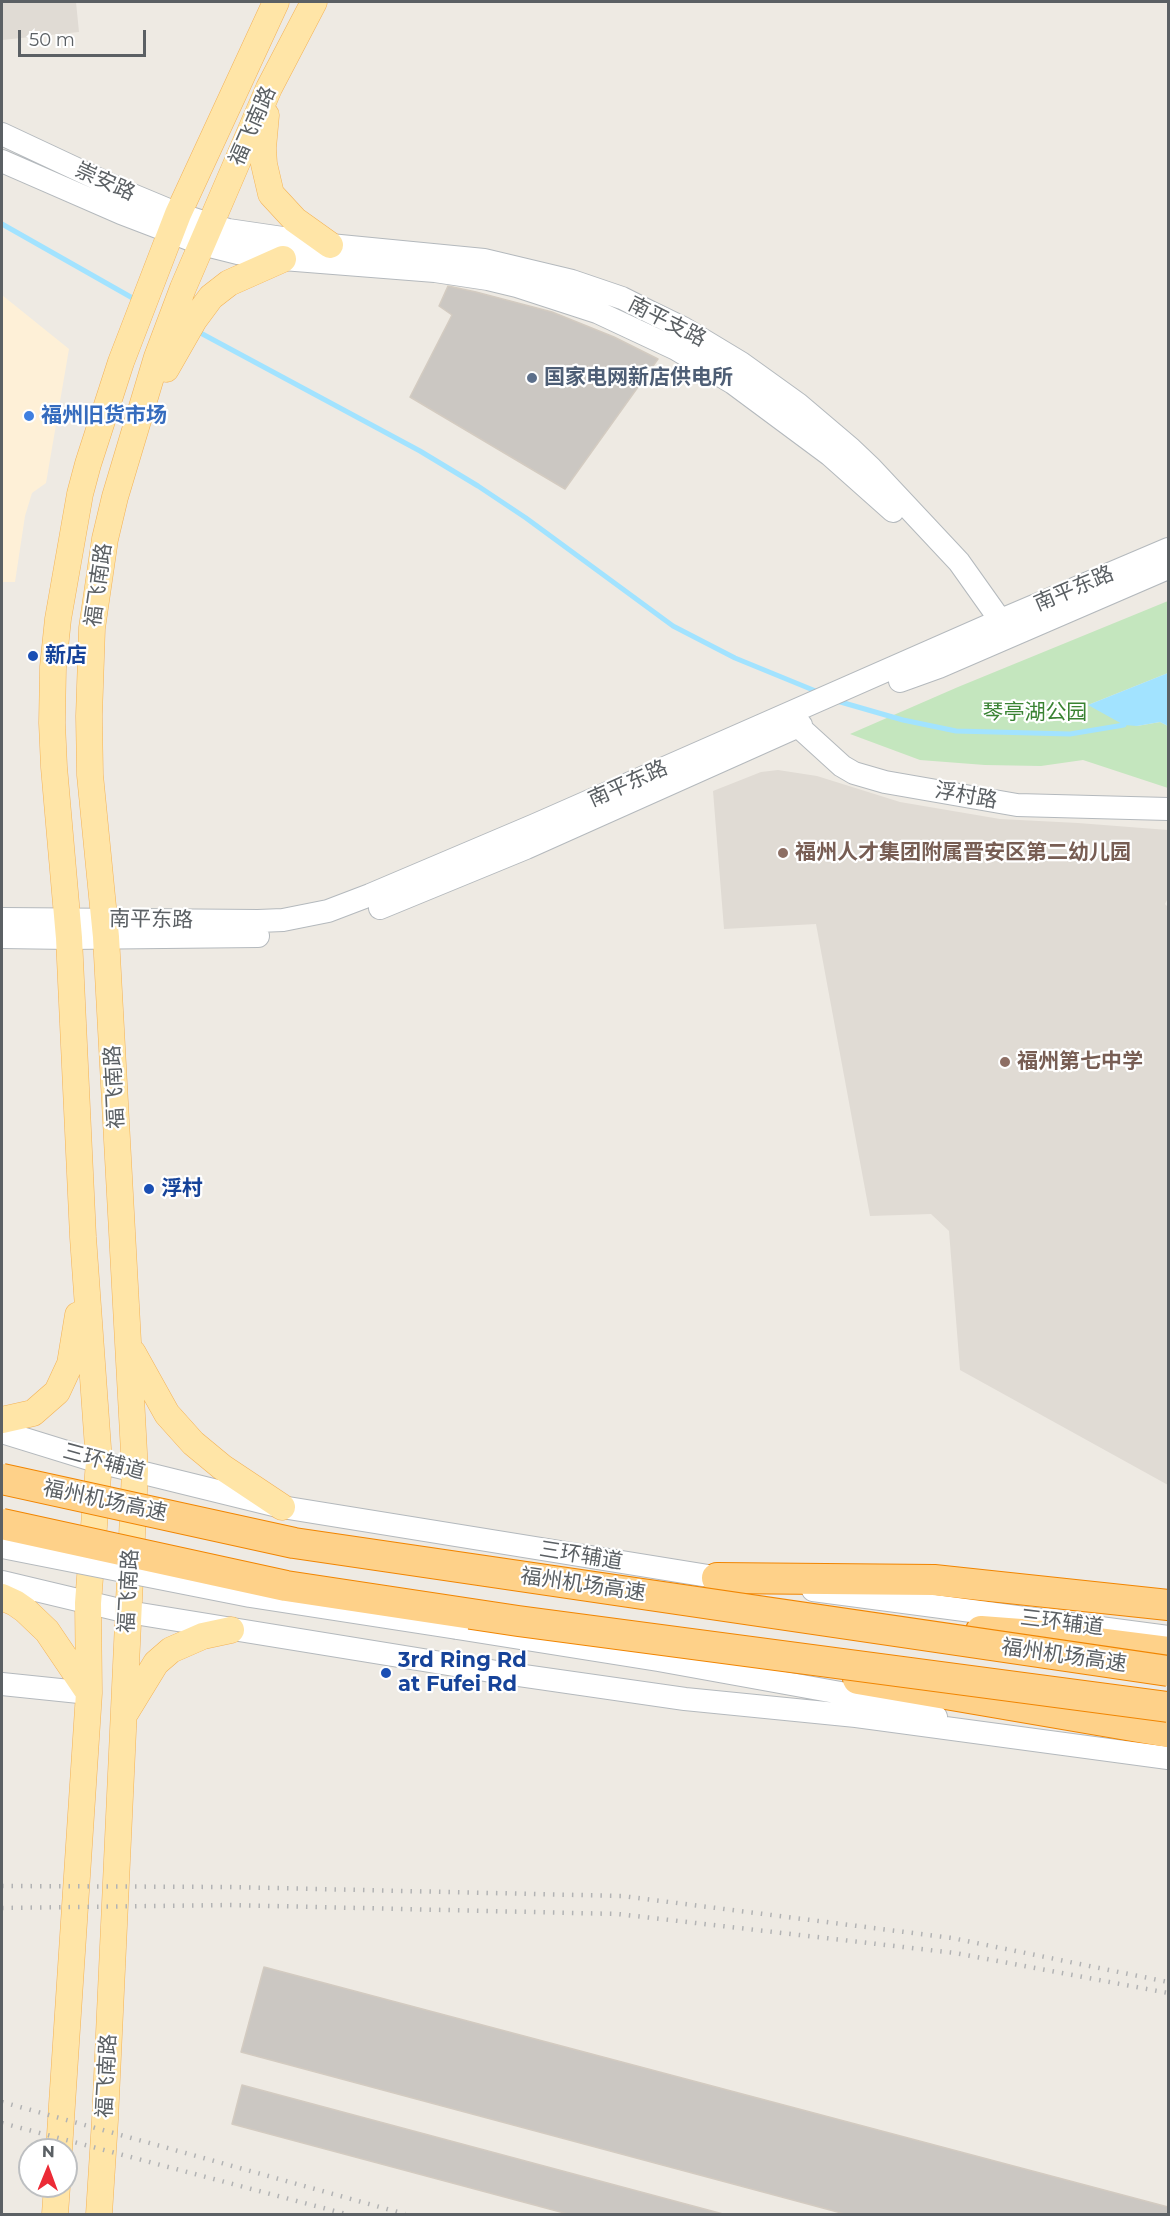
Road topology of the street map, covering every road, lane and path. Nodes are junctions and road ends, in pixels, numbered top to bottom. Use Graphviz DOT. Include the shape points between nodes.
graph roads {
  1 [pos="314,2"];
  2 [pos="272,5"];
  3 [pos="269,88"];
  4 [pos="2,134"];
  5 [pos="2,161"];
  6 [pos="174,224"];
  7 [pos="206,235"];
  8 [pos="330,245"];
  9 [pos="283,259"];
  10 [pos="163,361"];
  11 [pos="1168,549"];
  12 [pos="1168,568"];
  13 [pos="999,630"];
  14 [pos="882,681"];
  15 [pos="794,717"];
  16 [pos="1168,809"];
  17 [pos="2,919"];
  18 [pos="105,928"];
  19 [pos="68,929"];
  20 [pos="2,937"];
  21 [pos="83,1237"];
  22 [pos="128,1345"];
  23 [pos="2,1420"];
  24 [pos="2,1432"];
  25 [pos="99,1462"];
  26 [pos="135,1471"];
  27 [pos="2,1479"];
  28 [pos="282,1508"];
  29 [pos="2,1524"];
  30 [pos="2,1547"];
  31 [pos="717,1578"];
  32 [pos="2,1582"];
  33 [pos="2,1597"];
  34 [pos="88,1603"];
  35 [pos="1168,1605"];
  36 [pos="128,1612"];
  37 [pos="783,1615"];
  38 [pos="518,1621"];
  39 [pos="231,1630"];
  40 [pos="1168,1637"];
  41 [pos="1168,1652"];
  42 [pos="1168,1671"];
  43 [pos="2,1684"];
  44 [pos="89,1692"];
  45 [pos="1168,1707"];
  46 [pos="124,1714"];
  47 [pos="978,1732"];
  48 [pos="1168,1732"];
  49 [pos="1168,1758"];
  50 [pos="60,2138"];
  51 [pos="56,2198"];
  52 [pos="55,2214"];
  53 [pos="99,2214"];
  1 -- 3 [label="main road, 福飞南路"];
  2 -- 6 [label="main road, 福飞南路"];
  3 -- 7 [label="main road, 福飞南路"];
  3 -- 8 [label="main road" via="262,148 271,194 295,220"];
  4 -- 6 [label="main road, 崇安路"];
  5 -- 6 [label="main road, 崇安路"];
  6 -- 7 [label="main road, 崇安路"];
  6 -- 19 [label="main road, 福飞南路" via="127,343 85,474 58,619 52,731"];
  7 -- 8 [label="main road, 南平支路" via="249,234"];
  7 -- 9 [label="main road, 南平支路" via="238,253"];
  7 -- 10 [label="main road, 福飞南路" via="183,288"];
  8 -- 13 [label="main road, 南平支路" via="461,257 532,271 622,298 683,328 768,382 858,455 959,562"];
  9 -- 10 [label="main road" via="230,283 211,297"];
  9 -- 13 [label="main road, 南平支路" via="435,271 508,284 597,312 666,343 759,401 853,474 906,525"];
  10 -- 18 [label="main road, 福飞南路" via="138,417 115,497 92,628 90,775"];
  11 -- 13 [label="main road, 南平东路"];
  12 -- 13 [label="main road, 南平东路"];
  13 -- 14 [label="main road, 南平东路" via="939,667"];
  14 -- 15 [label="main road, 南平东路"];
  14 -- 15 [label="main road, 南平东路" via="821,716"];
  15 -- 16 [label="main road, 浮村路" via="842,766 885,782 1017,805"];
  15 -- 18 [label="main road, 南平东路" via="526,848 341,922 258,936"];
  17 -- 19 [label="main road"];
  18 -- 19 [label="main road, 南平东路"];
  18 -- 22 [label="main road, 福飞南路"];
  19 -- 20 [label="main road"];
  19 -- 21 [label="main road, 福飞南路"];
  21 -- 23 [label="main road" via="78,1321 70,1364 57,1392 33,1413"];
  21 -- 25 [label="main road, 福飞南路"];
  22 -- 26 [label="main road, 福飞南路"];
  22 -- 28 [label="main road" via="167,1414 193,1443"];
  24 -- 25 [label="main road, 三环辅道"];
  25 -- 26 [label="main road, 三环辅道"];
  25 -- 34 [label="main road, 福飞南路"];
  26 -- 28 [label="main road, 三环辅道"];
  26 -- 36 [label="main road, 福飞南路"];
  27 -- 37 [label="highway, 福州机场高速, bridge" via="294,1543"];
  28 -- 31 [label="main road, 三环辅道"];
  29 -- 38 [label="highway, 福州机场高速, bridge" via="286,1586"];
  30 -- 47 [label="main road, bridge" via="250,1596 658,1660 896,1703"];
  31 -- 35 [label="highway" via="934,1580"];
  31 -- 40 [label="main road, 三环辅道"];
  32 -- 34 [label="main road"];
  33 -- 44 [label="main road" via="25,1610 47,1631"];
  34 -- 36 [label="main road"];
  34 -- 44 [label="main road, 福飞南路"];
  36 -- 39 [label="main road"];
  36 -- 46 [label="main road, 福飞南路"];
  37 -- 41 [label="highway, bridge" via="1034,1635"];
  37 -- 42 [label="highway, 福州机场高速, bridge"];
  38 -- 45 [label="highway, 福州机场高速, bridge"];
  38 -- 48 [label="highway, bridge"];
  39 -- 46 [label="main road" via="203,1636 171,1650 156,1663"];
  39 -- 47 [label="main road" via="685,1699"];
  43 -- 44 [label="main road"];
  44 -- 50 [label="main road, 福飞南路"];
  46 -- 53 [label="main road, 福飞南路"];
  47 -- 49 [label="main road"];
  51 -- 52 [label="main road"];
}
